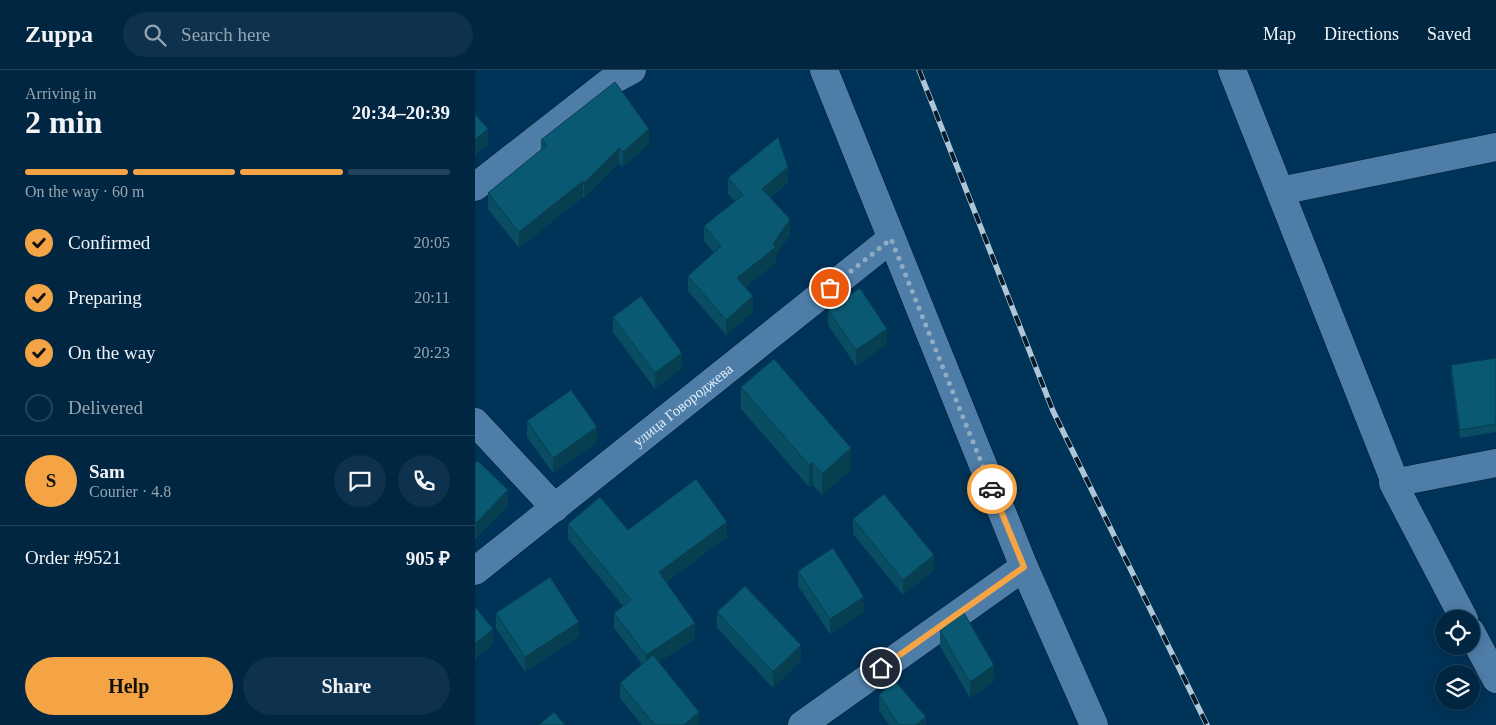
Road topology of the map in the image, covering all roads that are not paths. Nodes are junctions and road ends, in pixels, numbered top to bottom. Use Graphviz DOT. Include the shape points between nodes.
graph roads {
  1 [pos="632,70"];
  2 [pos="824,70"];
  3 [pos="1232,70"];
  4 [pos="1496,147"];
  5 [pos="475,186"];
  6 [pos="1280,191"];
  7 [pos="891,239"];
  8 [pos="475,422"];
  9 [pos="1496,462"];
  10 [pos="1395,482"];
  11 [pos="555,508"];
  12 [pos="1024,567"];
  13 [pos="475,571"];
  14 [pos="1459,610"];
  15 [pos="1480,649"];
  16 [pos="1496,679"];
  17 [pos="802,725"];
  18 [pos="1094,725"];
  1 -- 5 [label="street" via="608,83"];
  2 -- 7 [label="street"];
  3 -- 6 [label="street"];
  4 -- 6 [label="street"];
  6 -- 10 [label="street"];
  7 -- 11 [label="street, улица Говороджева"];
  7 -- 12 [label="street"];
  8 -- 11 [label="street"];
  9 -- 10 [label="street"];
  10 -- 14 [label="street"];
  11 -- 13 [label="street, улица Говороджева"];
  12 -- 17 [label="street"];
  12 -- 18 [label="street"];
  15 -- 16 [label="street"];
}
